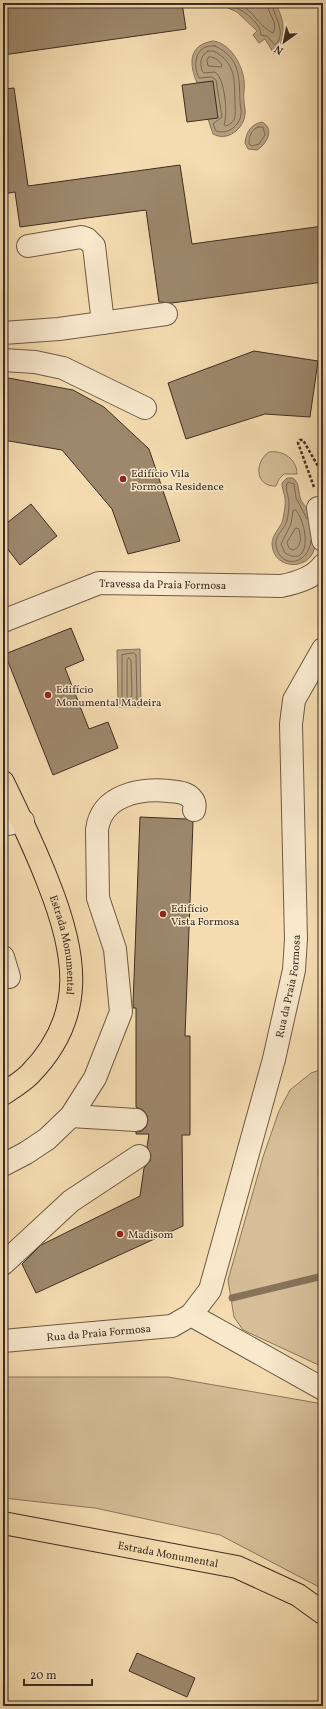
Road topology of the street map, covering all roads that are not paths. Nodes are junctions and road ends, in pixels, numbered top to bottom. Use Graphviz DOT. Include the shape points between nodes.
graph roads {
  1 [pos="28,246"];
  2 [pos="166,314"];
  3 [pos="104,323"];
  4 [pos="3,333"];
  5 [pos="3,360"];
  6 [pos="145,408"];
  7 [pos="318,508"];
  8 [pos="323,540"];
  9 [pos="323,565"];
  10 [pos="3,621"];
  11 [pos="323,649"];
  12 [pos="3,782"];
  13 [pos="194,810"];
  14 [pos="13,823"];
  15 [pos="3,1094"];
  16 [pos="71,1116"];
  17 [pos="136,1120"];
  18 [pos="139,1156"];
  19 [pos="3,1165"];
  20 [pos="3,1264"];
  21 [pos="191,1315"];
  22 [pos="3,1341"];
  23 [pos="323,1389"];
  24 [pos="3,1523"];
  25 [pos="323,1613"];
  1 -- 3 [label="street" via="81,237 94,246"];
  2 -- 3 [label="street"];
  3 -- 4 [label="street" via="59,330"];
  5 -- 6 [label="street" via="34,362 63,368"];
  7 -- 8 [label="street"];
  9 -- 10 [label="street, Travessa da Praia Formosa" via="319,571 295,584 281,586 99,583"];
  11 -- 21 [label="street, Rua da Praia Formosa" via="294,700 291,724 296,939 290,994 213,1278 204,1300"];
  12 -- 14 [label="main road, Estrada Monumental"];
  13 -- 16 [label="street" via="195,805 191,798 182,792 155,790 130,794 116,800 105,809 98,821 98,898 115,949 121,1012 95,1078"];
  14 -- 15 [label="main road, Estrada Monumental" via="46,876 64,927 71,960 71,984 64,1022 53,1045 29,1075"];
  16 -- 17 [label="street"];
  16 -- 19 [label="street" via="47,1139"];
  18 -- 20 [label="street" via="71,1201"];
  21 -- 22 [label="street, Rua da Praia Formosa" via="172,1326"];
  21 -- 23 [label="street"];
  24 -- 25 [label="main road, Estrada Monumental" via="237,1567 298,1595"];
}
